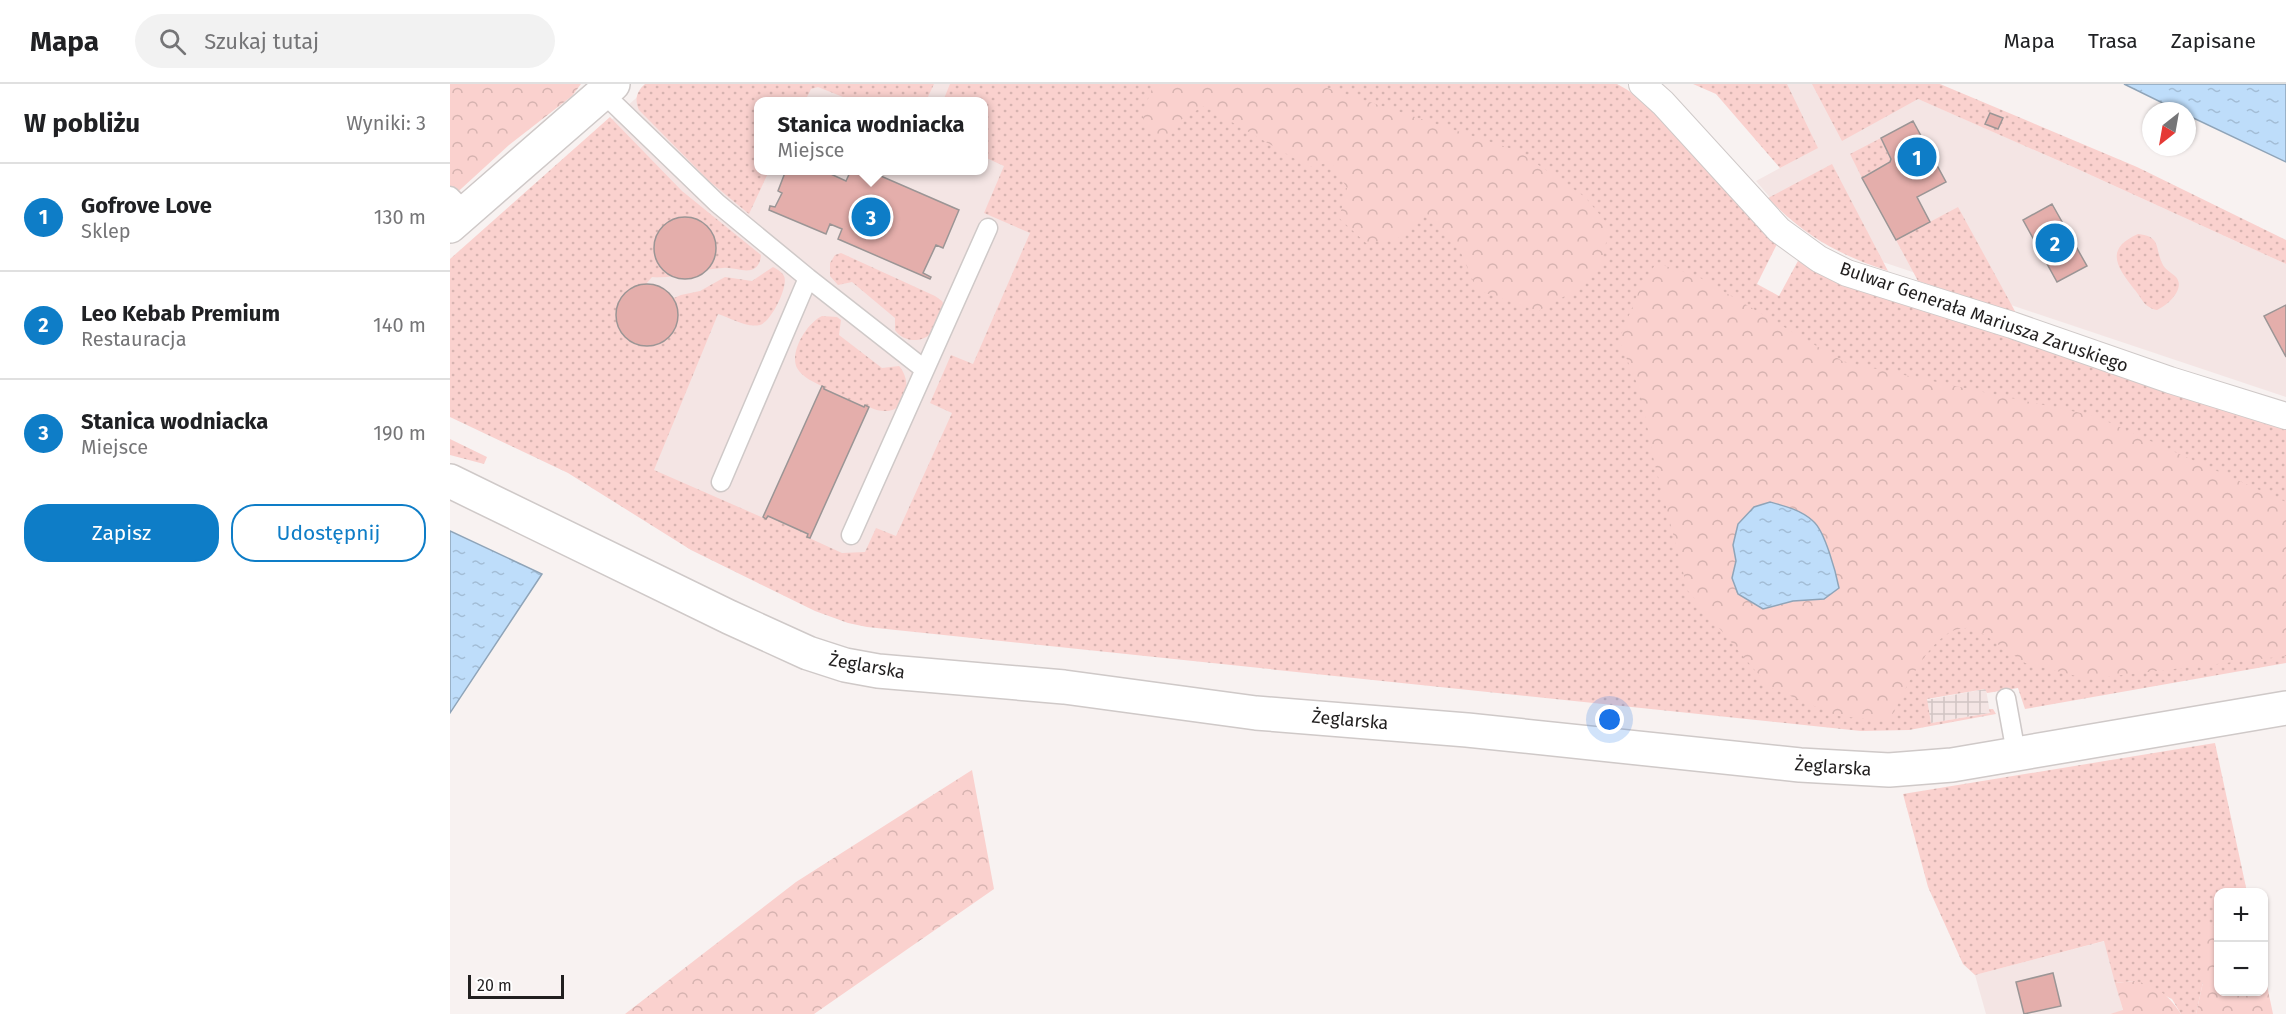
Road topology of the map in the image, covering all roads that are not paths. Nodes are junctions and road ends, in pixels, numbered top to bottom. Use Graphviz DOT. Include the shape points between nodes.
graph roads {
  1 [pos="1642,84"];
  2 [pos="608,88"];
  3 [pos="455,212"];
  4 [pos="988,228"];
  5 [pos="808,278"];
  6 [pos="924,369"];
  7 [pos="2286,416"];
  8 [pos="450,481"];
  9 [pos="721,482"];
  10 [pos="851,536"];
  11 [pos="2006,698"];
  12 [pos="2286,708"];
  13 [pos="2016,753"];
  1 -- 7 [label="street, Bulwar Generała Mariusza Zaruskiego" via="1779,230 1819,260 1897,290"];
  2 -- 3 [label="street"];
  2 -- 5 [label="lane" via="717,203"];
  4 -- 6 [label="lane"];
  5 -- 6 [label="lane"];
  5 -- 9 [label="lane"];
  6 -- 10 [label="lane"];
  8 -- 13 [label="street, Żeglarska" via="798,649 867,669 1800,765 1889,770 1953,765"];
  11 -- 13 [label="lane"];
  12 -- 13 [label="street, Żeglarska"];
}
